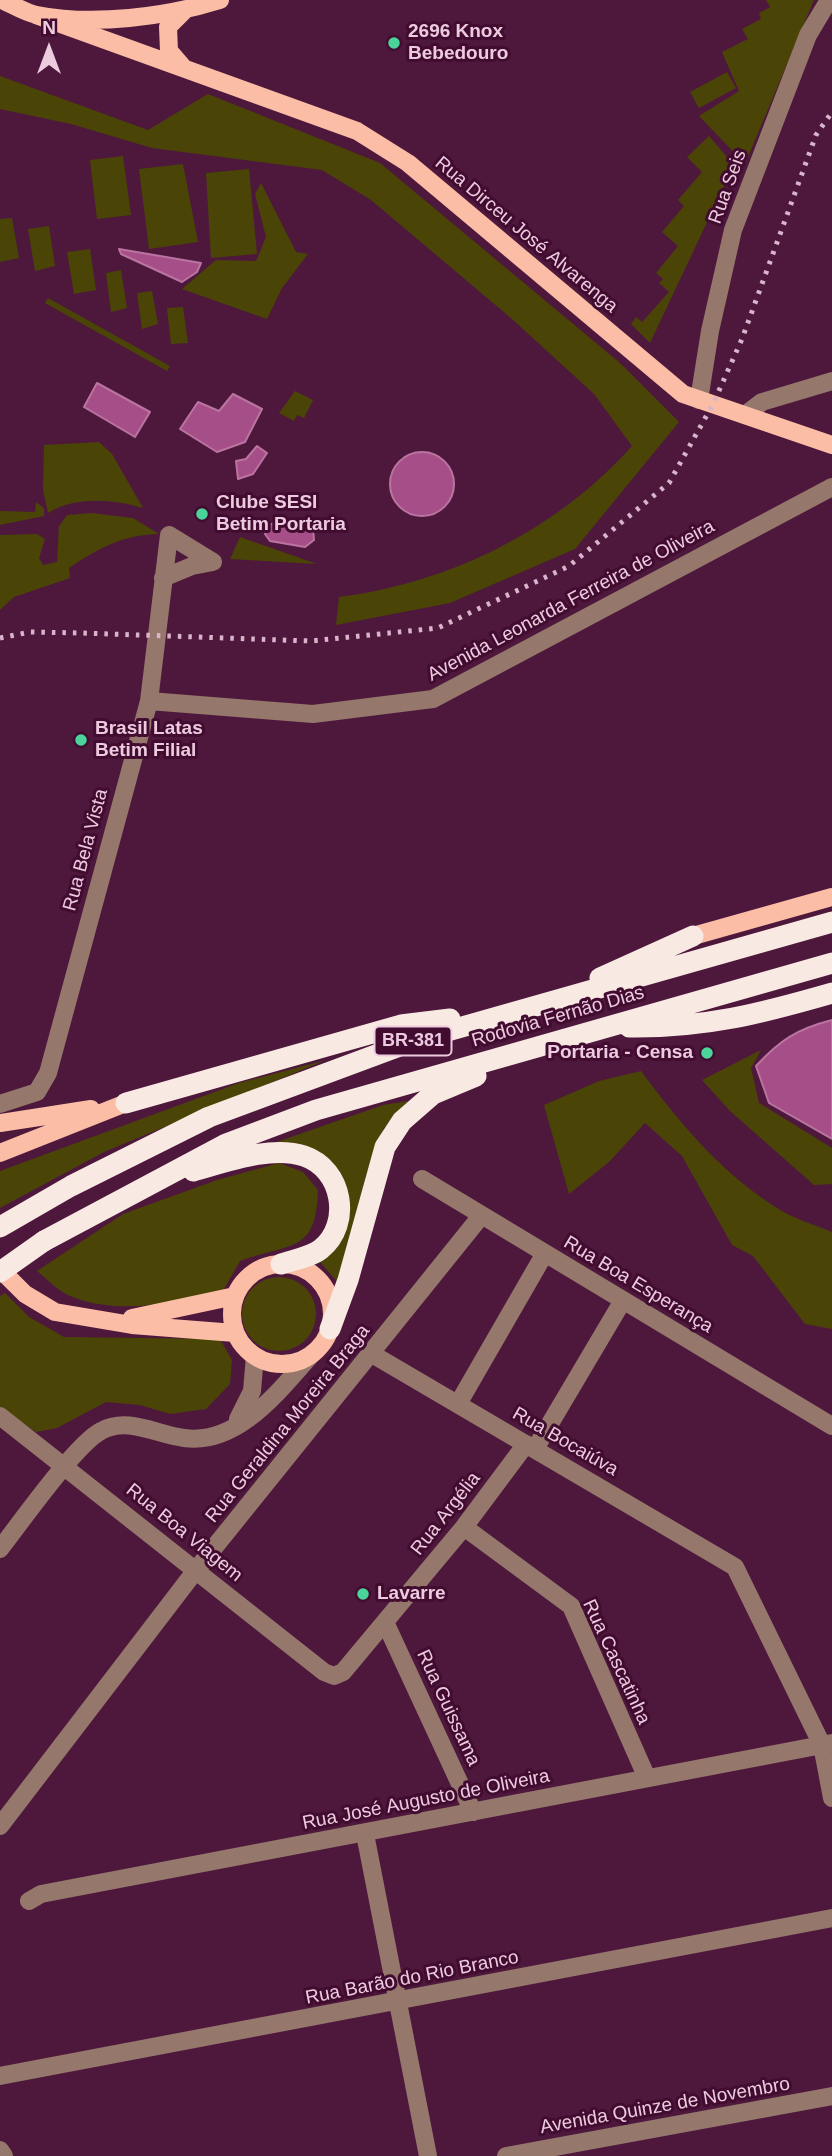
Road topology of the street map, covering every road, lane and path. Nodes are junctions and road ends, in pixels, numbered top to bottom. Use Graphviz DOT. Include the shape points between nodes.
graph roads {
  1 [pos="2,0"];
  2 [pos="220,0"];
  3 [pos="830,0"];
  4 [pos="184,11"];
  5 [pos="36,15"];
  6 [pos="184,69"];
  7 [pos="832,380"];
  8 [pos="699,400"];
  9 [pos="745,415"];
  10 [pos="832,445"];
  11 [pos="832,487"];
  12 [pos="163,578"];
  13 [pos="149,701"];
  14 [pos="832,897"];
  15 [pos="832,922"];
  16 [pos="694,936"];
  17 [pos="832,963"];
  18 [pos="832,993"];
  19 [pos="572,996"];
  20 [pos="539,1006"];
  21 [pos="603,1027"];
  22 [pos="554,1042"];
  23 [pos="0,1104"];
  24 [pos="126,1104"];
  25 [pos="0,1123"];
  26 [pos="0,1153"];
  27 [pos="422,1179"];
  28 [pos="150,1182"];
  29 [pos="481,1216"];
  30 [pos="7,1221"];
  31 [pos="545,1253"];
  32 [pos="281,1264"];
  33 [pos="0,1270"];
  34 [pos="235,1296"];
  35 [pos="622,1302"];
  36 [pos="105,1321"];
  37 [pos="330,1329"];
  38 [pos="235,1333"];
  39 [pos="313,1353"];
  40 [pos="373,1354"];
  41 [pos="256,1356"];
  42 [pos="458,1404"];
  43 [pos="0,1416"];
  44 [pos="832,1426"];
  45 [pos="230,1431"];
  46 [pos="530,1446"];
  47 [pos="66,1466"];
  48 [pos="464,1527"];
  49 [pos="0,1549"];
  50 [pos="196,1570"];
  51 [pos="385,1622"];
  52 [pos="343,1672"];
  53 [pos="827,1744"];
  54 [pos="647,1778"];
  55 [pos="832,1798"];
  56 [pos="473,1812"];
  57 [pos="0,1826"];
  58 [pos="365,1834"];
  59 [pos="29,1901"];
  60 [pos="832,1918"];
  61 [pos="397,2003"];
  62 [pos="0,2076"];
  63 [pos="832,2096"];
  64 [pos="0,2150"];
  65 [pos="4,2156"];
  66 [pos="428,2156"];
  67 [pos="506,2156"];
  1 -- 5 [label="main road, Rua Dirceu José Alvarenga"];
  2 -- 4 [label="main road"];
  3 -- 8 [label="street, Rua Seis" via="808,35 733,230"];
  4 -- 5 [label="main road" via="120,19"];
  4 -- 6 [label="main road" via="168,27 169,51"];
  5 -- 6 [label="main road, Rua Dirceu José Alvarenga"];
  6 -- 8 [label="main road, Rua Dirceu José Alvarenga" via="357,131 408,163 683,394"];
  7 -- 9 [label="street" via="762,402"];
  8 -- 9 [label="main road, Rua Dirceu José Alvarenga"];
  9 -- 10 [label="main road, Rua Dirceu José Alvarenga"];
  11 -- 13 [label="street, Avenida Leonarda Ferreira de Oliveira" via="433,699 313,714"];
  12 -- 12 [label="street, Rua Bela Vista" via="169,535 212,562 192,566"];
  12 -- 13 [label="street, Rua Bela Vista"];
  13 -- 23 [label="street, Rua Bela Vista" via="48,1073 37,1092"];
  14 -- 16 [label="main road, BR-381"];
  15 -- 19 [label="highway, Rodovia Fernão Dias / BR-381"];
  16 -- 19 [label="highway, BR-381" via="614,971"];
  17 -- 21 [label="highway, Rodovia Fernão Dias / BR-381"];
  18 -- 21 [label="highway" via="751,1016 682,1028"];
  19 -- 20 [label="highway, Rodovia Fernão Dias / BR-381"];
  20 -- 24 [label="highway" via="401,1025"];
  20 -- 30 [label="highway, Rodovia Fernão Dias / BR-381" via="416,1040 209,1117"];
  21 -- 22 [label="highway, Rodovia Fernão Dias / BR-381"];
  22 -- 28 [label="highway, Rodovia Fernão Dias / BR-381" via="316,1110 226,1144"];
  22 -- 37 [label="highway" via="433,1094 402,1121 384,1147"];
  24 -- 25 [label="main road"];
  24 -- 26 [label="main road"];
  27 -- 29 [label="street, Rua Boa Esperança"];
  28 -- 32 [label="highway, BR-381" via="237,1159 279,1153 305,1156 334,1182 339,1219 334,1235 319,1251"];
  28 -- 33 [label="highway, Rodovia Fernão Dias / BR-381, bridge"];
  29 -- 31 [label="street, Rua Boa Esperança"];
  29 -- 40 [label="street, Rua Geraldina Moreira Braga"];
  31 -- 35 [label="street, Rua Boa Esperança"];
  31 -- 42 [label="street"];
  32 -- 34 [label="main road" via="253,1273"];
  32 -- 37 [label="main road" via="311,1273 322,1284 329,1298"];
  33 -- 36 [label="main road" via="55,1312"];
  34 -- 36 [label="main road"];
  34 -- 38 [label="main road"];
  35 -- 44 [label="street, Rua Boa Esperança"];
  35 -- 46 [label="street, Rua Argélia"];
  36 -- 38 [label="main road"];
  37 -- 39 [label="main road"];
  38 -- 41 [label="main road"];
  39 -- 41 [label="main road" via="285,1364"];
  39 -- 45 [label="street" via="271,1398"];
  40 -- 42 [label="street, Rua Bocaiúva"];
  40 -- 50 [label="street, Rua Geraldina Moreira Braga"];
  41 -- 45 [label="street" via="248,1401"];
  42 -- 46 [label="street, Rua Bocaiúva"];
  43 -- 47 [label="street, Rua Boa Viagem"];
  45 -- 47 [label="street" via="186,1439 118,1425 100,1431"];
  46 -- 48 [label="street, Rua Argélia"];
  46 -- 53 [label="street, Rua Bocaiúva" via="735,1567"];
  47 -- 49 [label="street"];
  47 -- 50 [label="street, Rua Boa Viagem"];
  48 -- 51 [label="street, Rua Argélia"];
  48 -- 54 [label="street, Rua Cascatinha" via="570,1606"];
  50 -- 52 [label="street, Rua Boa Viagem" via="324,1672 334,1676"];
  50 -- 57 [label="street, Rua Geraldina Moreira Braga"];
  51 -- 52 [label="street, Rua Argélia"];
  51 -- 56 [label="street, Rua Guissama"];
  53 -- 54 [label="street, Rua José Augusto de Oliveira"];
  53 -- 55 [label="street"];
  54 -- 56 [label="street, Rua José Augusto de Oliveira"];
  56 -- 58 [label="street, Rua José Augusto de Oliveira"];
  58 -- 59 [label="street, Rua José Augusto de Oliveira" via="41,1894"];
  58 -- 61 [label="street"];
  60 -- 61 [label="street, Rua Barão do Rio Branco"];
  61 -- 62 [label="street, Rua Barão do Rio Branco"];
  61 -- 66 [label="street"];
  63 -- 67 [label="street, Avenida Quinze de Novembro"];
  64 -- 65 [label="street"];
}
